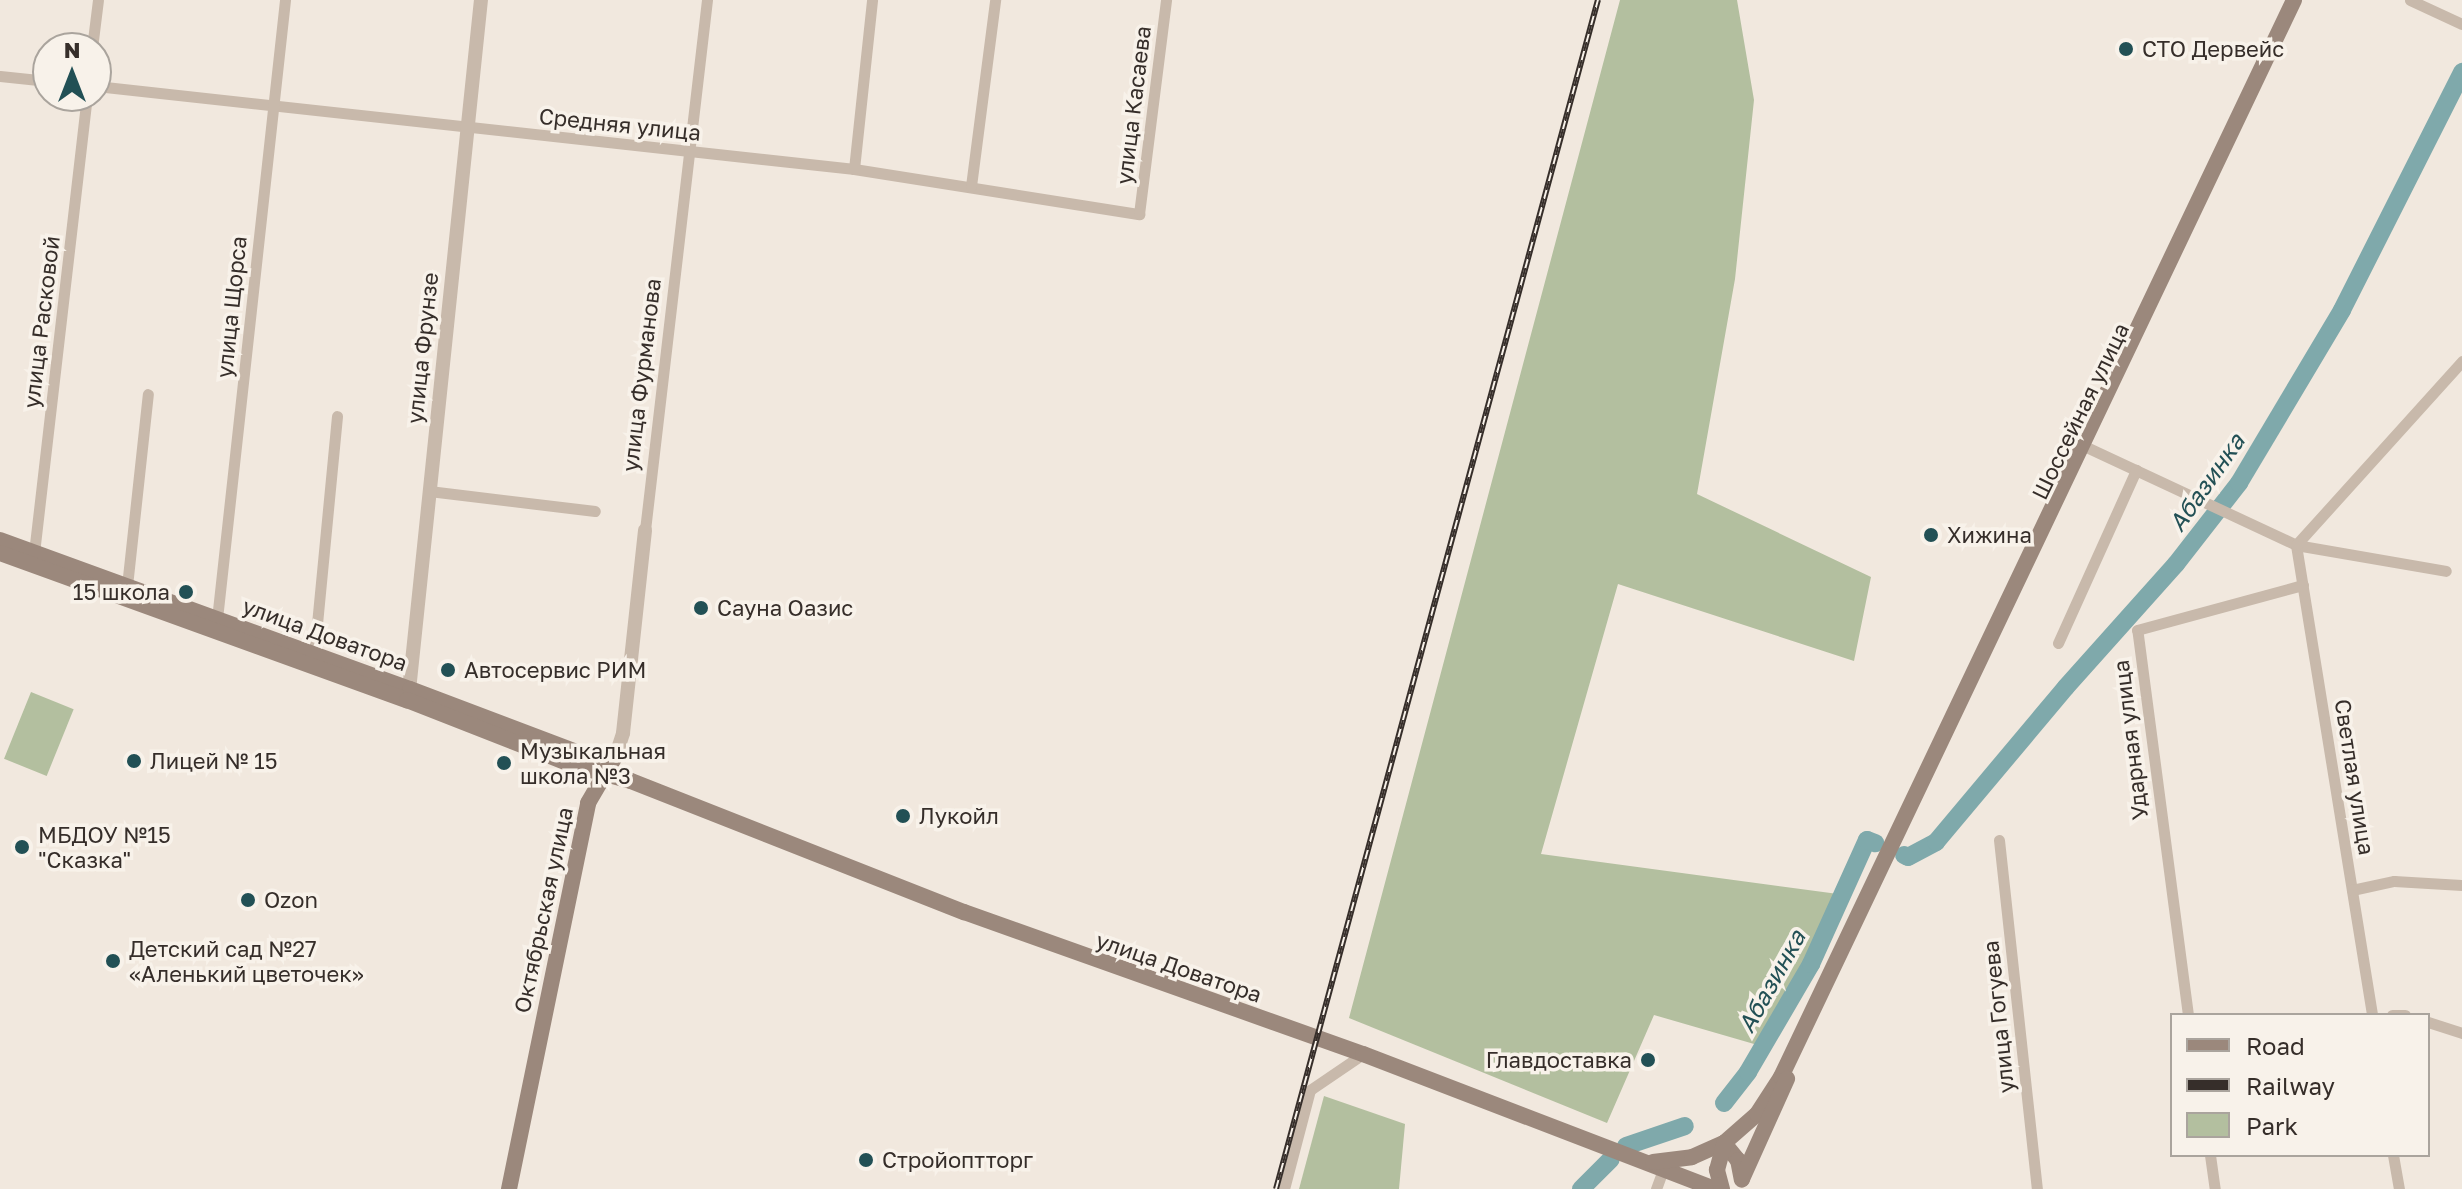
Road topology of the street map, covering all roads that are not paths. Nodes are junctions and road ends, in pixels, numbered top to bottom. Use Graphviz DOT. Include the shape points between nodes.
graph roads {
  1 [pos="98,0"];
  2 [pos="285,0"];
  3 [pos="481,0"];
  4 [pos="707,0"];
  5 [pos="872,0"];
  6 [pos="995,0"];
  7 [pos="1166,0"];
  8 [pos="2294,0"];
  9 [pos="2301,0"];
  10 [pos="2410,0"];
  11 [pos="2462,24"];
  12 [pos="94,32"];
  13 [pos="0,76"];
  14 [pos="32,79"];
  15 [pos="112,88"];
  16 [pos="273,107"];
  17 [pos="85,112"];
  18 [pos="468,129"];
  19 [pos="691,151"];
  20 [pos="854,169"];
  21 [pos="971,186"];
  22 [pos="1139,214"];
  23 [pos="2462,361"];
  24 [pos="148,394"];
  25 [pos="337,416"];
  26 [pos="2084,446"];
  27 [pos="2136,470"];
  28 [pos="429,491"];
  29 [pos="595,511"];
  30 [pos="645,530"];
  31 [pos="0,540"];
  32 [pos="2296,545"];
  33 [pos="0,553"];
  34 [pos="34,553"];
  35 [pos="2446,571"];
  36 [pos="2303,585"];
  37 [pos="127,586"];
  38 [pos="217,619"];
  39 [pos="2058,643"];
  40 [pos="314,655"];
  41 [pos="409,694"];
  42 [pos="609,768"];
  43 [pos="1999,840"];
  44 [pos="2462,885"];
  45 [pos="2352,890"];
  46 [pos="2188,1013"];
  47 [pos="2372,1013"];
  48 [pos="2430,1023"];
  49 [pos="2462,1033"];
  50 [pos="1363,1054"];
  51 [pos="1792,1055"];
  52 [pos="1724,1143"];
  53 [pos="2210,1157"];
  54 [pos="2393,1157"];
  55 [pos="1635,1159"];
  56 [pos="1663,1170"];
  57 [pos="1743,1184"];
  58 [pos="509,1189"];
  59 [pos="518,1189"];
  60 [pos="1284,1189"];
  61 [pos="1656,1189"];
  62 [pos="1714,1189"];
  63 [pos="1722,1189"];
  64 [pos="2037,1189"];
  65 [pos="2215,1189"];
  66 [pos="2399,1189"];
  1 -- 12 [label="street"];
  2 -- 16 [label="street, улица Щорса"];
  3 -- 18 [label="street, улица Фрунзе"];
  4 -- 19 [label="street, улица Фурманова"];
  5 -- 20 [label="street"];
  6 -- 21 [label="street"];
  7 -- 22 [label="street, улица Касаева"];
  8 -- 26 [label="main road, Шоссейная улица"];
  9 -- 26 [label="main road, Шоссейная улица"];
  10 -- 11 [label="street"];
  13 -- 14 [label="street"];
  15 -- 16 [label="street, Средняя улица"];
  16 -- 18 [label="street, Средняя улица"];
  16 -- 38 [label="street, улица Щорса"];
  17 -- 34 [label="street, улица Расковой"];
  18 -- 19 [label="street, Средняя улица"];
  18 -- 28 [label="street, улица Фрунзе"];
  19 -- 20 [label="street, Средняя улица"];
  19 -- 30 [label="street, улица Фурманова"];
  20 -- 21 [label="street, Средняя улица"];
  21 -- 22 [label="street, Средняя улица"];
  23 -- 32 [label="street"];
  24 -- 37 [label="street"];
  25 -- 40 [label="street"];
  26 -- 27 [label="street"];
  26 -- 51 [label="main road, Шоссейная улица"];
  27 -- 32 [label="street"];
  27 -- 39 [label="street"];
  28 -- 29 [label="street"];
  28 -- 41 [label="street, улица Фрунзе"];
  30 -- 42 [label="street, улица Фурманова" via="623,733"];
  31 -- 34 [label="main road, улица Доватора"];
  32 -- 35 [label="street"];
  32 -- 36 [label="street, Светлая улица"];
  33 -- 41 [label="main road, улица Доватора"];
  34 -- 37 [label="main road, улица Доватора"];
  36 -- 45 [label="street, Светлая улица"];
  36 -- 46 [label="street, Ударная улица" via="2137,630"];
  37 -- 38 [label="main road, улица Доватора"];
  38 -- 40 [label="main road, улица Доватора"];
  40 -- 41 [label="main road, улица Доватора"];
  41 -- 42 [label="main road, улица Доватора"];
  42 -- 50 [label="main road, улица Доватора" via="964,912"];
  42 -- 58 [label="main road, Октябрьская улица" via="588,803 577,847"];
  42 -- 59 [label="main road, Октябрьская улица" via="590,827"];
  43 -- 64 [label="street, улица Гогуева"];
  44 -- 45 [label="street" via="2394,881"];
  45 -- 47 [label="street, Светлая улица"];
  48 -- 49 [label="street"];
  50 -- 55 [label="main road, улица Доватора"];
  50 -- 60 [label="street" via="1310,1090"];
  51 -- 52 [label="main road, Шоссейная улица" via="1757,1114"];
  51 -- 57 [label="main road, Шоссейная улица" via="1786,1088"];
  52 -- 55 [label="main road"];
  52 -- 57 [label="main road" via="1738,1160"];
  52 -- 63 [label="main road" via="1717,1170"];
  53 -- 65 [label="street"];
  54 -- 66 [label="street"];
  55 -- 56 [label="main road, улица Доватора"];
  56 -- 61 [label="street"];
  56 -- 62 [label="main road, улица Доватора"];
}
